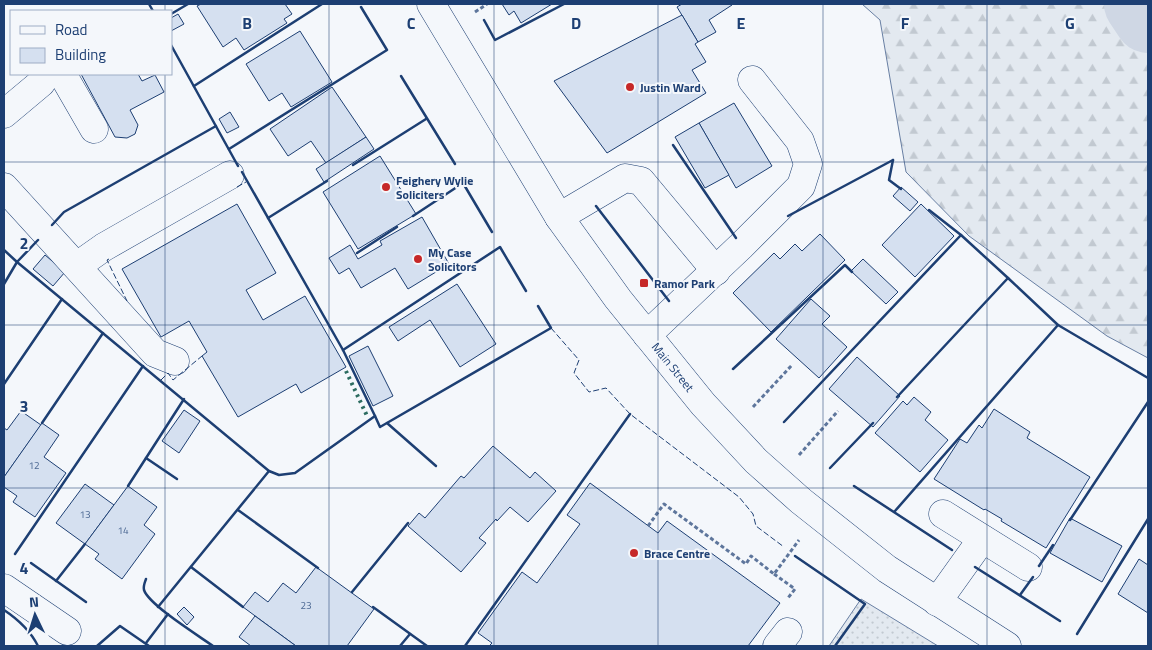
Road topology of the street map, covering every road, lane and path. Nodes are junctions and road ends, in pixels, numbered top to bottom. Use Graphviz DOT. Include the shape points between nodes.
graph roads {
  1 [pos="431,4"];
  2 [pos="46,75"];
  3 [pos="61,75"];
  4 [pos="752,80"];
  5 [pos="4,114"];
  6 [pos="94,129"];
  7 [pos="230,175"];
  8 [pos="4,187"];
  9 [pos="559,217"];
  10 [pos="77,266"];
  11 [pos="716,271"];
  12 [pos="647,335"];
  13 [pos="175,361"];
  14 [pos="792,366"];
  15 [pos="750,410"];
  16 [pos="838,411"];
  17 [pos="796,458"];
  18 [pos="943,514"];
  19 [pos="648,526"];
  20 [pos="982,539"];
  21 [pos="789,554"];
  22 [pos="1028,567"];
  23 [pos="774,574"];
  24 [pos="789,584"];
  25 [pos="4,588"];
  26 [pos="937,602"];
  27 [pos="67,631"];
  28 [pos="1007,646"];
  1 -- 9 [label="street, Main Street"];
  2 -- 5 [label="street"];
  3 -- 6 [label="street"];
  4 -- 11 [label="street" via="800,141 808,164 801,186"];
  7 -- 10 [label="street" via="104,247"];
  8 -- 10 [label="street"];
  9 -- 11 [label="street" via="625,178 641,181"];
  9 -- 12 [label="street, Main Street"];
  10 -- 13 [label="street" via="156,353"];
  11 -- 12 [label="street"];
  12 -- 26 [label="street, Main Street" via="703,404 756,461 887,570"];
  14 -- 15 [label="path"];
  16 -- 17 [label="path"];
  18 -- 20 [label="street"];
  19 -- 23 [label="path" via="664,504 746,564 751,556"];
  20 -- 22 [label="street"];
  20 -- 26 [label="street"];
  21 -- 23 [label="path"];
  23 -- 24 [label="path"];
  25 -- 27 [label="street"];
  26 -- 28 [label="street, Main Street"];
}
